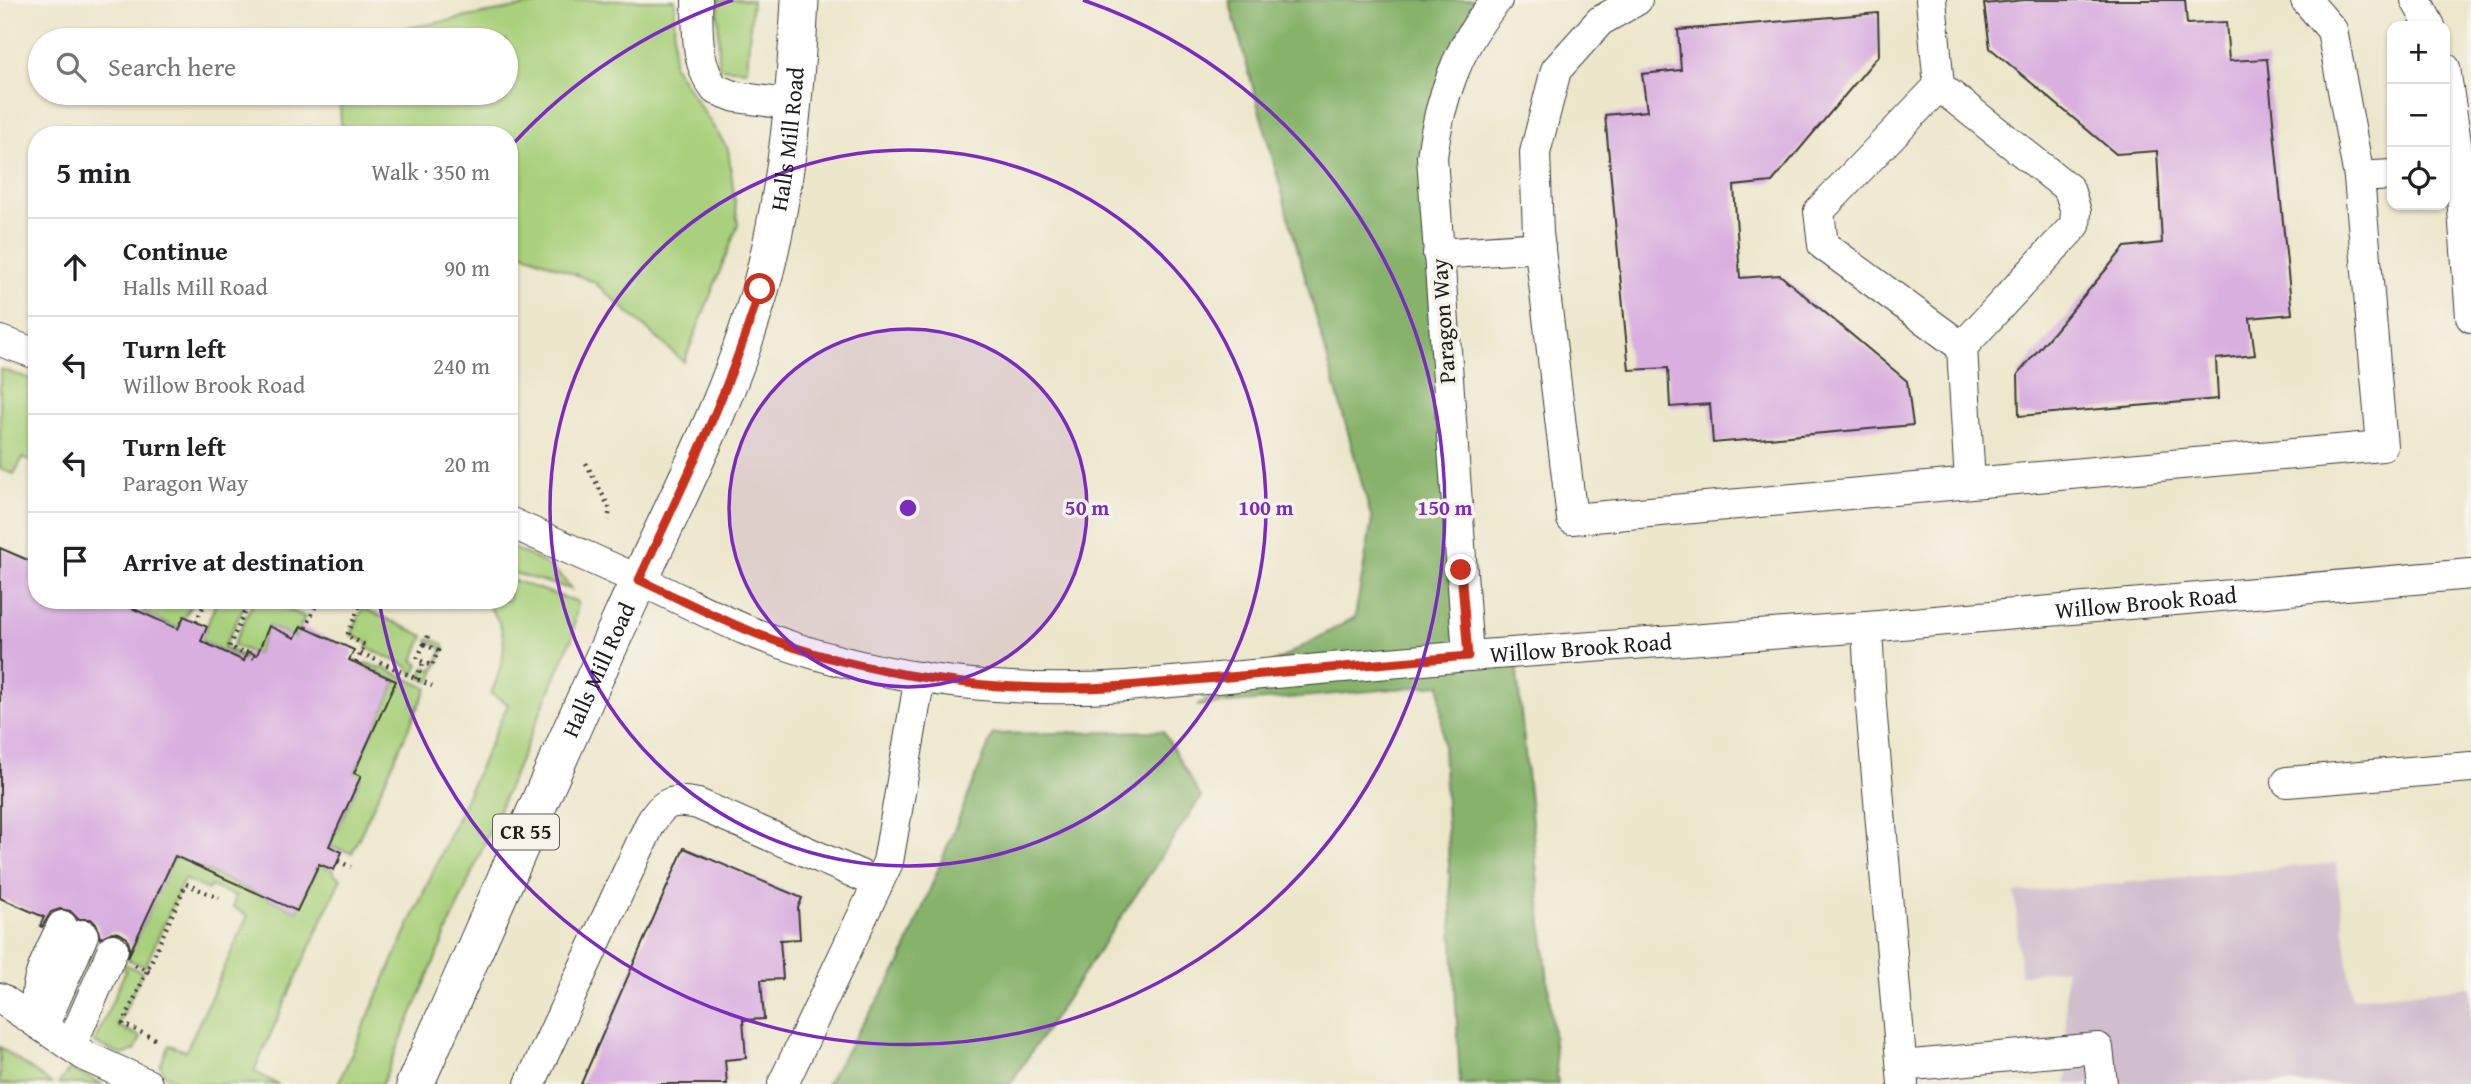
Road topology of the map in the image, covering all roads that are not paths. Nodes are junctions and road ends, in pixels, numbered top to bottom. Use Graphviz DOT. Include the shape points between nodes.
graph roads {
  1 [pos="697,0"];
  2 [pos="800,0"];
  3 [pos="1497,0"];
  4 [pos="1637,0"];
  5 [pos="1931,0"];
  6 [pos="2306,0"];
  7 [pos="2416,0"];
  8 [pos="2427,21"];
  9 [pos="2447,84"];
  10 [pos="1939,86"];
  11 [pos="794,105"];
  12 [pos="2459,170"];
  13 [pos="2387,174"];
  14 [pos="2359,177"];
  15 [pos="1540,247"];
  16 [pos="1438,254"];
  17 [pos="2471,317"];
  18 [pos="0,341"];
  19 [pos="1962,347"];
  20 [pos="28,351"];
  21 [pos="1970,484"];
  22 [pos="518,526"];
  23 [pos="2471,574"];
  24 [pos="639,580"];
  25 [pos="1867,626"];
  26 [pos="1468,656"];
  27 [pos="920,677"];
  28 [pos="2471,766"];
  29 [pos="2287,782"];
  30 [pos="878,883"];
  31 [pos="0,998"];
  32 [pos="52,1033"];
  33 [pos="1902,1075"];
  34 [pos="147,1084"];
  35 [pos="415,1084"];
  36 [pos="530,1084"];
  37 [pos="783,1084"];
  38 [pos="2102,1084"];
  1 -- 11 [label="street" via="702,67 715,89 736,97"];
  2 -- 11 [label="main road, Halls Mill Road / CR 55"];
  3 -- 16 [label="street, Paragon Way" via="1455,66 1440,110 1433,157"];
  4 -- 15 [label="street" via="1600,22 1556,70 1535,153"];
  5 -- 10 [label="street"];
  6 -- 14 [label="street" via="2332,30"];
  7 -- 8 [label="street"];
  9 -- 12 [label="street"];
  10 -- 19 [label="street" via="2069,189 2076,212 2075,225"];
  10 -- 19 [label="street" via="1819,211 1823,245"];
  11 -- 24 [label="main road, Halls Mill Road / CR 55" via="768,255 750,323 715,416"];
  12 -- 17 [label="street"];
  13 -- 14 [label="street"];
  14 -- 21 [label="street" via="2382,446"];
  15 -- 16 [label="street"];
  15 -- 21 [label="street" via="1572,519"];
  16 -- 26 [label="street, Paragon Way"];
  18 -- 20 [label="street"];
  19 -- 21 [label="street"];
  22 -- 24 [label="street, Willow Brook Road"];
  23 -- 25 [label="street, Willow Brook Road"];
  24 -- 27 [label="street, Willow Brook Road" via="746,630 857,664"];
  24 -- 35 [label="main road, Halls Mill Road / CR 55"];
  25 -- 26 [label="street, Willow Brook Road"];
  25 -- 33 [label="street"];
  26 -- 27 [label="street, Willow Brook Road" via="1089,689"];
  27 -- 30 [label="street" via="888,862"];
  28 -- 29 [label="street"];
  30 -- 36 [label="street" via="698,804 668,803 650,824"];
  30 -- 37 [label="street"];
  31 -- 32 [label="street"];
  32 -- 32 [label="street" via="89,938 37,986 35,1006"];
  32 -- 34 [label="street" via="86,1057"];
  33 -- 38 [label="street" via="2098,1048"];
}
